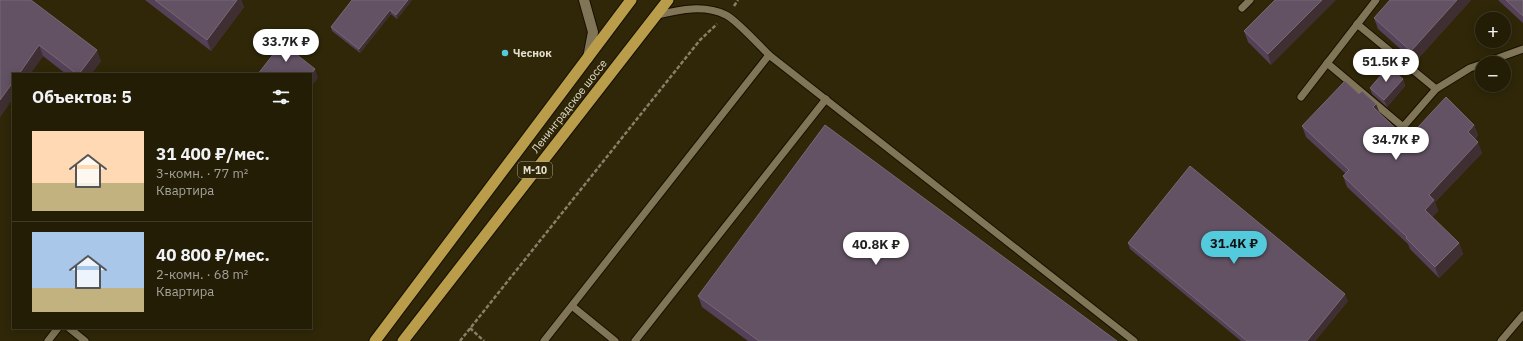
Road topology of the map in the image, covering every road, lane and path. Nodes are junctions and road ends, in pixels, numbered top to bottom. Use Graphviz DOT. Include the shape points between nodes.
graph roads {
  1 [pos="587,0"];
  2 [pos="631,0"];
  3 [pos="668,0"];
  4 [pos="1250,0"];
  5 [pos="1376,0"];
  6 [pos="1242,8"];
  7 [pos="656,15"];
  8 [pos="727,15"];
  9 [pos="1357,24"];
  10 [pos="1523,49"];
  11 [pos="769,55"];
  12 [pos="1503,56"];
  13 [pos="588,58"];
  14 [pos="1327,63"];
  15 [pos="1475,66"];
  16 [pos="1436,89"];
  17 [pos="1301,97"];
  18 [pos="826,99"];
  19 [pos="572,306"];
  20 [pos="1523,315"];
  21 [pos="470,328"];
  22 [pos="57,329"];
  23 [pos="70,329"];
  24 [pos="48,341"];
  25 [pos="85,341"];
  26 [pos="375,341"];
  27 [pos="403,341"];
  28 [pos="460,341"];
  29 [pos="484,341"];
  30 [pos="544,341"];
  31 [pos="616,341"];
  32 [pos="635,341"];
  33 [pos="1134,341"];
  34 [pos="1501,341"];
  1 -- 13 [label="street" via="593,32"];
  2 -- 13 [label="highway, Ленинградское шоссе / М-10"];
  3 -- 7 [label="highway, Ленинградское шоссе / М-10"];
  4 -- 6 [label="lane"];
  5 -- 9 [label="lane"];
  7 -- 8 [label="lane" via="682,9 704,9"];
  7 -- 27 [label="highway, Ленинградское шоссе / М-10"];
  8 -- 11 [label="lane"];
  8 -- 21 [label="path" via="700,40"];
  9 -- 14 [label="lane"];
  9 -- 16 [label="lane"];
  10 -- 12 [label="lane"];
  11 -- 18 [label="lane"];
  11 -- 19 [label="lane"];
  13 -- 26 [label="highway, Ленинградское шоссе / М-10"];
  14 -- 16 [label="lane" via="1403,128"];
  14 -- 17 [label="lane"];
  15 -- 16 [label="lane"];
  18 -- 32 [label="lane"];
  18 -- 33 [label="lane"];
  19 -- 30 [label="lane"];
  19 -- 31 [label="lane"];
  20 -- 34 [label="lane"];
  21 -- 28 [label="path"];
  21 -- 29 [label="path"];
  22 -- 24 [label="lane"];
  23 -- 25 [label="lane"];
}
